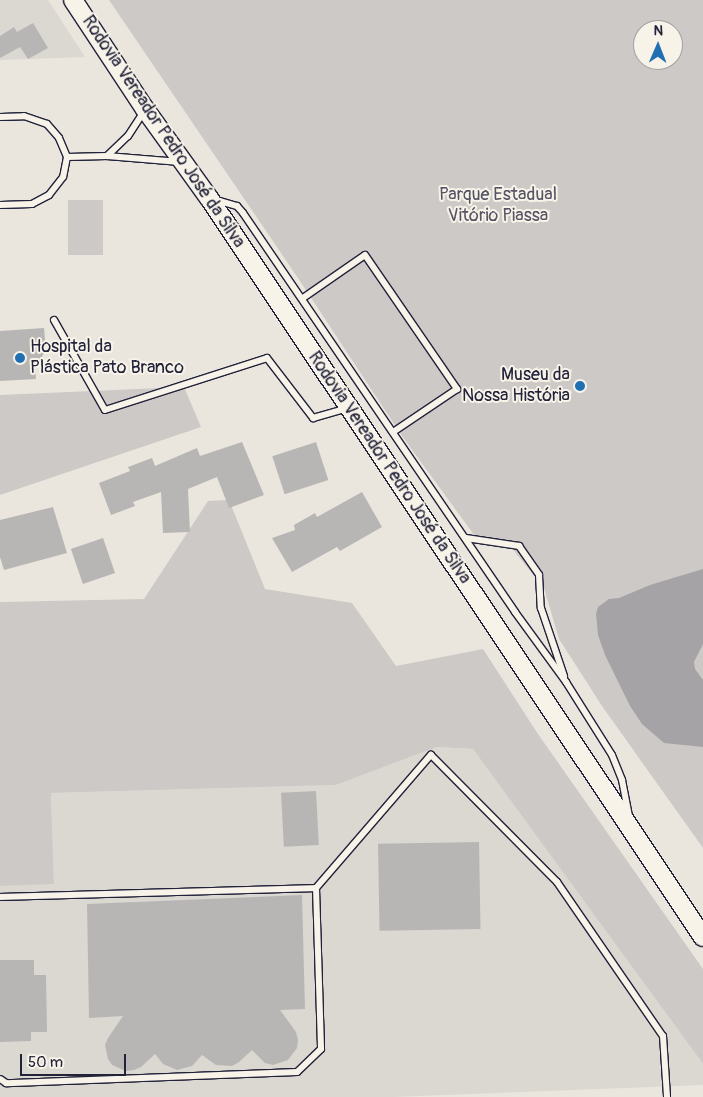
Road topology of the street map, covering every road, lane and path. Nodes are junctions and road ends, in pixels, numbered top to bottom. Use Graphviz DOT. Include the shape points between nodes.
graph roads {
  1 [pos="73,0"];
  2 [pos="145,109"];
  3 [pos="0,118"];
  4 [pos="107,156"];
  5 [pos="67,157"];
  6 [pos="183,163"];
  7 [pos="208,198"];
  8 [pos="0,206"];
  9 [pos="303,298"];
  10 [pos="54,320"];
  11 [pos="349,408"];
  12 [pos="393,432"];
  13 [pos="466,538"];
  14 [pos="566,682"];
  15 [pos="631,829"];
  16 [pos="316,888"];
  17 [pos="0,897"];
  18 [pos="703,937"];
  19 [pos="0,1079"];
  20 [pos="667,1097"];
  1 -- 2 [label="main road, Rodovia Vereador Pedro José da Silva"];
  2 -- 4 [label="lane" via="128,136"];
  2 -- 6 [label="main road, Rodovia Vereador Pedro José da Silva"];
  3 -- 5 [label="lane" via="24,116 47,124 59,138"];
  4 -- 5 [label="lane"];
  4 -- 6 [label="lane"];
  5 -- 8 [label="lane" via="63,178 49,195 32,204"];
  6 -- 7 [label="main road, Rodovia Vereador Pedro José da Silva"];
  7 -- 9 [label="lane" via="237,206 244,213"];
  7 -- 11 [label="main road, Rodovia Vereador Pedro José da Silva"];
  9 -- 12 [label="lane"];
  9 -- 12 [label="lane" via="365,255 457,389"];
  10 -- 11 [label="lane" via="105,410 267,358 313,418"];
  11 -- 15 [label="main road, Rodovia Vereador Pedro José da Silva"];
  12 -- 13 [label="lane"];
  13 -- 14 [label="lane"];
  13 -- 14 [label="lane" via="519,546 529,560 538,575 541,608"];
  14 -- 15 [label="lane" via="612,755 622,780"];
  15 -- 18 [label="main road, Rodovia Vereador Pedro José da Silva"];
  16 -- 17 [label="lane"];
  16 -- 19 [label="lane" via="321,1049 297,1072 6,1083"];
  16 -- 20 [label="lane" via="431,755 557,882 663,1036"];
}
